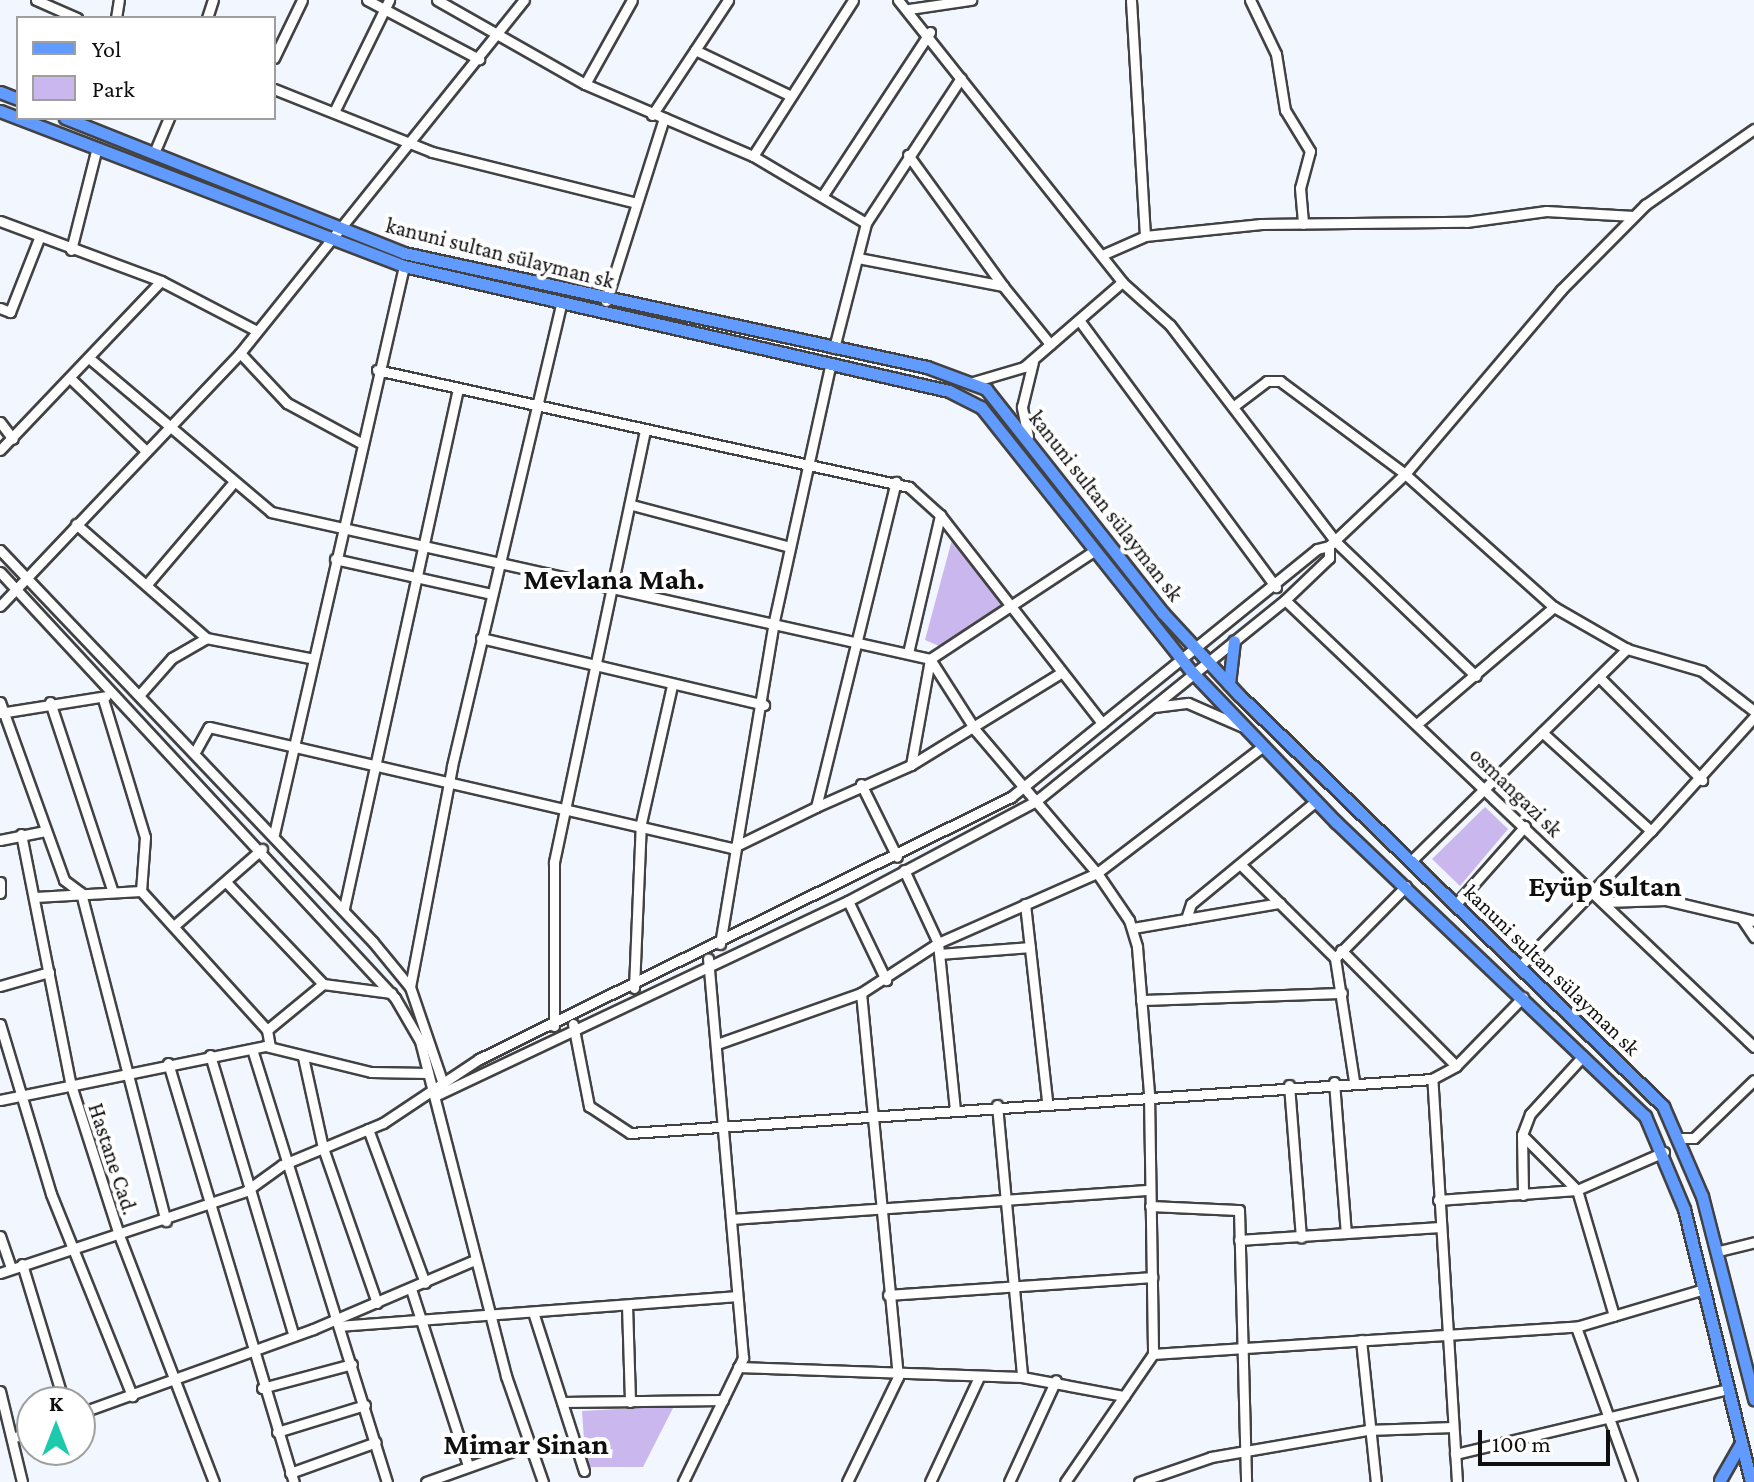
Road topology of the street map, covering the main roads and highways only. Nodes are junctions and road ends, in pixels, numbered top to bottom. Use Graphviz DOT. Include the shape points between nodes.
graph roads {
  1 [pos="22,120"];
  2 [pos="92,123"];
  3 [pos="1234,641"];
  4 [pos="1229,685"];
  5 [pos="1754,1399"];
  6 [pos="1741,1443"];
  7 [pos="1751,1476"];
  8 [pos="1717,1481"];
  1 -- 6 [label="main road" via="404,266 949,391 981,407 1192,672 1316,801 1634,1102 1664,1152"];
  2 -- 4 [label="main road, kanuni sultan sülayman sk" via="404,253 973,382 1028,436"];
  3 -- 4 [label="main road"];
  4 -- 5 [label="main road, kanuni sultan sülayman sk" via="1663,1106 1681,1138 1719,1251"];
  6 -- 7 [label="main road"];
  6 -- 8 [label="main road"];
  7 -- 8 [label="main road"];
}
